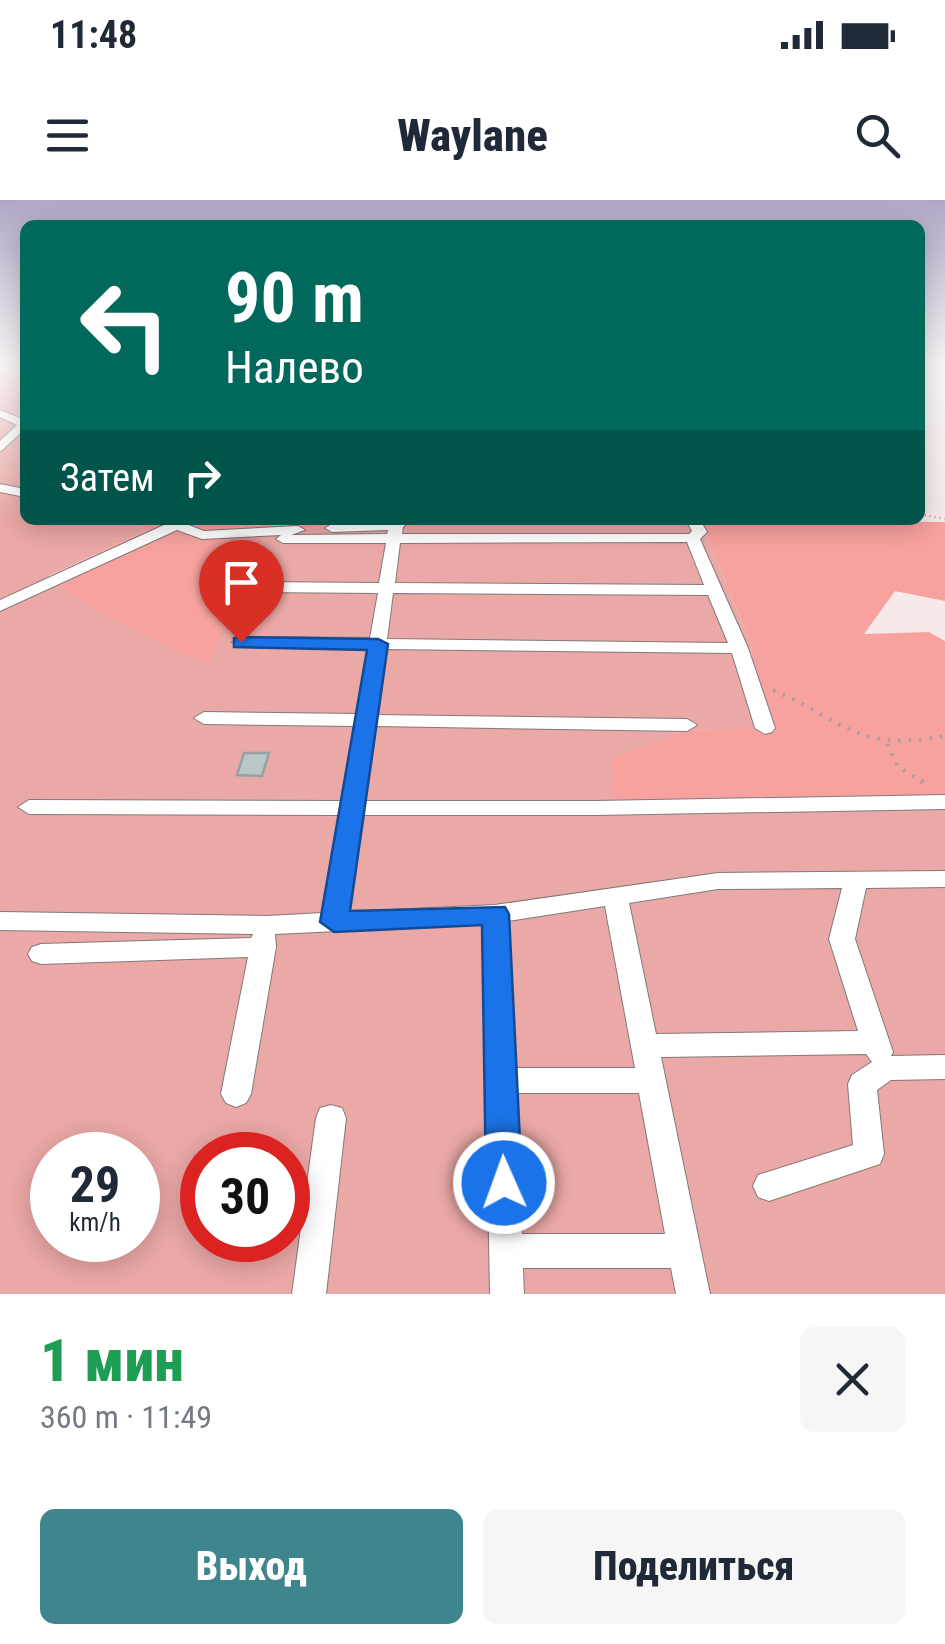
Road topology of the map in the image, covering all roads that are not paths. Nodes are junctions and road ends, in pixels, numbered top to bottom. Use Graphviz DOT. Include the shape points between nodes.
graph roads {
  1 [pos="20,428"];
  2 [pos="0,448"];
  3 [pos="164,525"];
  4 [pos="174,525"];
  5 [pos="398,529"];
  6 [pos="693,529"];
  7 [pos="283,539"];
  8 [pos="255,587"];
  9 [pos="387,589"];
  10 [pos="712,590"];
  11 [pos="0,606"];
  12 [pos="241,642"];
  13 [pos="378,644"];
  14 [pos="739,648"];
  15 [pos="367,717"];
  16 [pos="204,718"];
  17 [pos="687,725"];
  18 [pos="765,728"];
  19 [pos="937,794"];
  20 [pos="29,807"];
  21 [pos="352,807"];
  22 [pos="945,879"];
  23 [pos="854,882"];
  24 [pos="616,898"];
  25 [pos="495,914"];
  26 [pos="0,921"];
  27 [pos="334,922"];
  28 [pos="264,936"];
  29 [pos="42,954"];
  30 [pos="644,1046"];
  31 [pos="881,1055"];
  32 [pos="945,1066"];
  33 [pos="652,1080"];
  34 [pos="501,1081"];
  35 [pos="236,1094"];
  36 [pos="331,1118"];
  37 [pos="769,1186"];
  38 [pos="506,1252"];
  39 [pos="685,1252"];
  40 [pos="309,1294"];
  41 [pos="508,1294"];
  42 [pos="693,1294"];
  1 -- 2 [label="street"];
  3 -- 11 [label="street"];
  4 -- 5 [label="street" via="202,535"];
  5 -- 6 [label="street"];
  5 -- 7 [label="street"];
  5 -- 9 [label="street"];
  6 -- 10 [label="street"];
  8 -- 9 [label="street"];
  9 -- 10 [label="street"];
  9 -- 13 [label="street"];
  10 -- 14 [label="street"];
  12 -- 13 [label="street"];
  13 -- 14 [label="street"];
  13 -- 15 [label="street"];
  14 -- 18 [label="street"];
  15 -- 16 [label="street"];
  15 -- 17 [label="street"];
  15 -- 21 [label="street"];
  19 -- 21 [label="street"];
  20 -- 21 [label="street"];
  21 -- 27 [label="street"];
  22 -- 23 [label="street"];
  23 -- 24 [label="street" via="718,881"];
  23 -- 31 [label="street" via="842,939"];
  24 -- 25 [label="street"];
  24 -- 30 [label="street"];
  25 -- 27 [label="street"];
  25 -- 34 [label="street"];
  26 -- 28 [label="street"];
  27 -- 28 [label="street"];
  28 -- 29 [label="street"];
  28 -- 35 [label="street"];
  30 -- 31 [label="street"];
  30 -- 33 [label="street"];
  31 -- 32 [label="street"];
  31 -- 37 [label="street" via="862,1084 868,1154"];
  33 -- 34 [label="street"];
  33 -- 39 [label="street"];
  34 -- 38 [label="street"];
  36 -- 40 [label="street"];
  38 -- 39 [label="street"];
  38 -- 41 [label="street"];
  39 -- 42 [label="street"];
}
